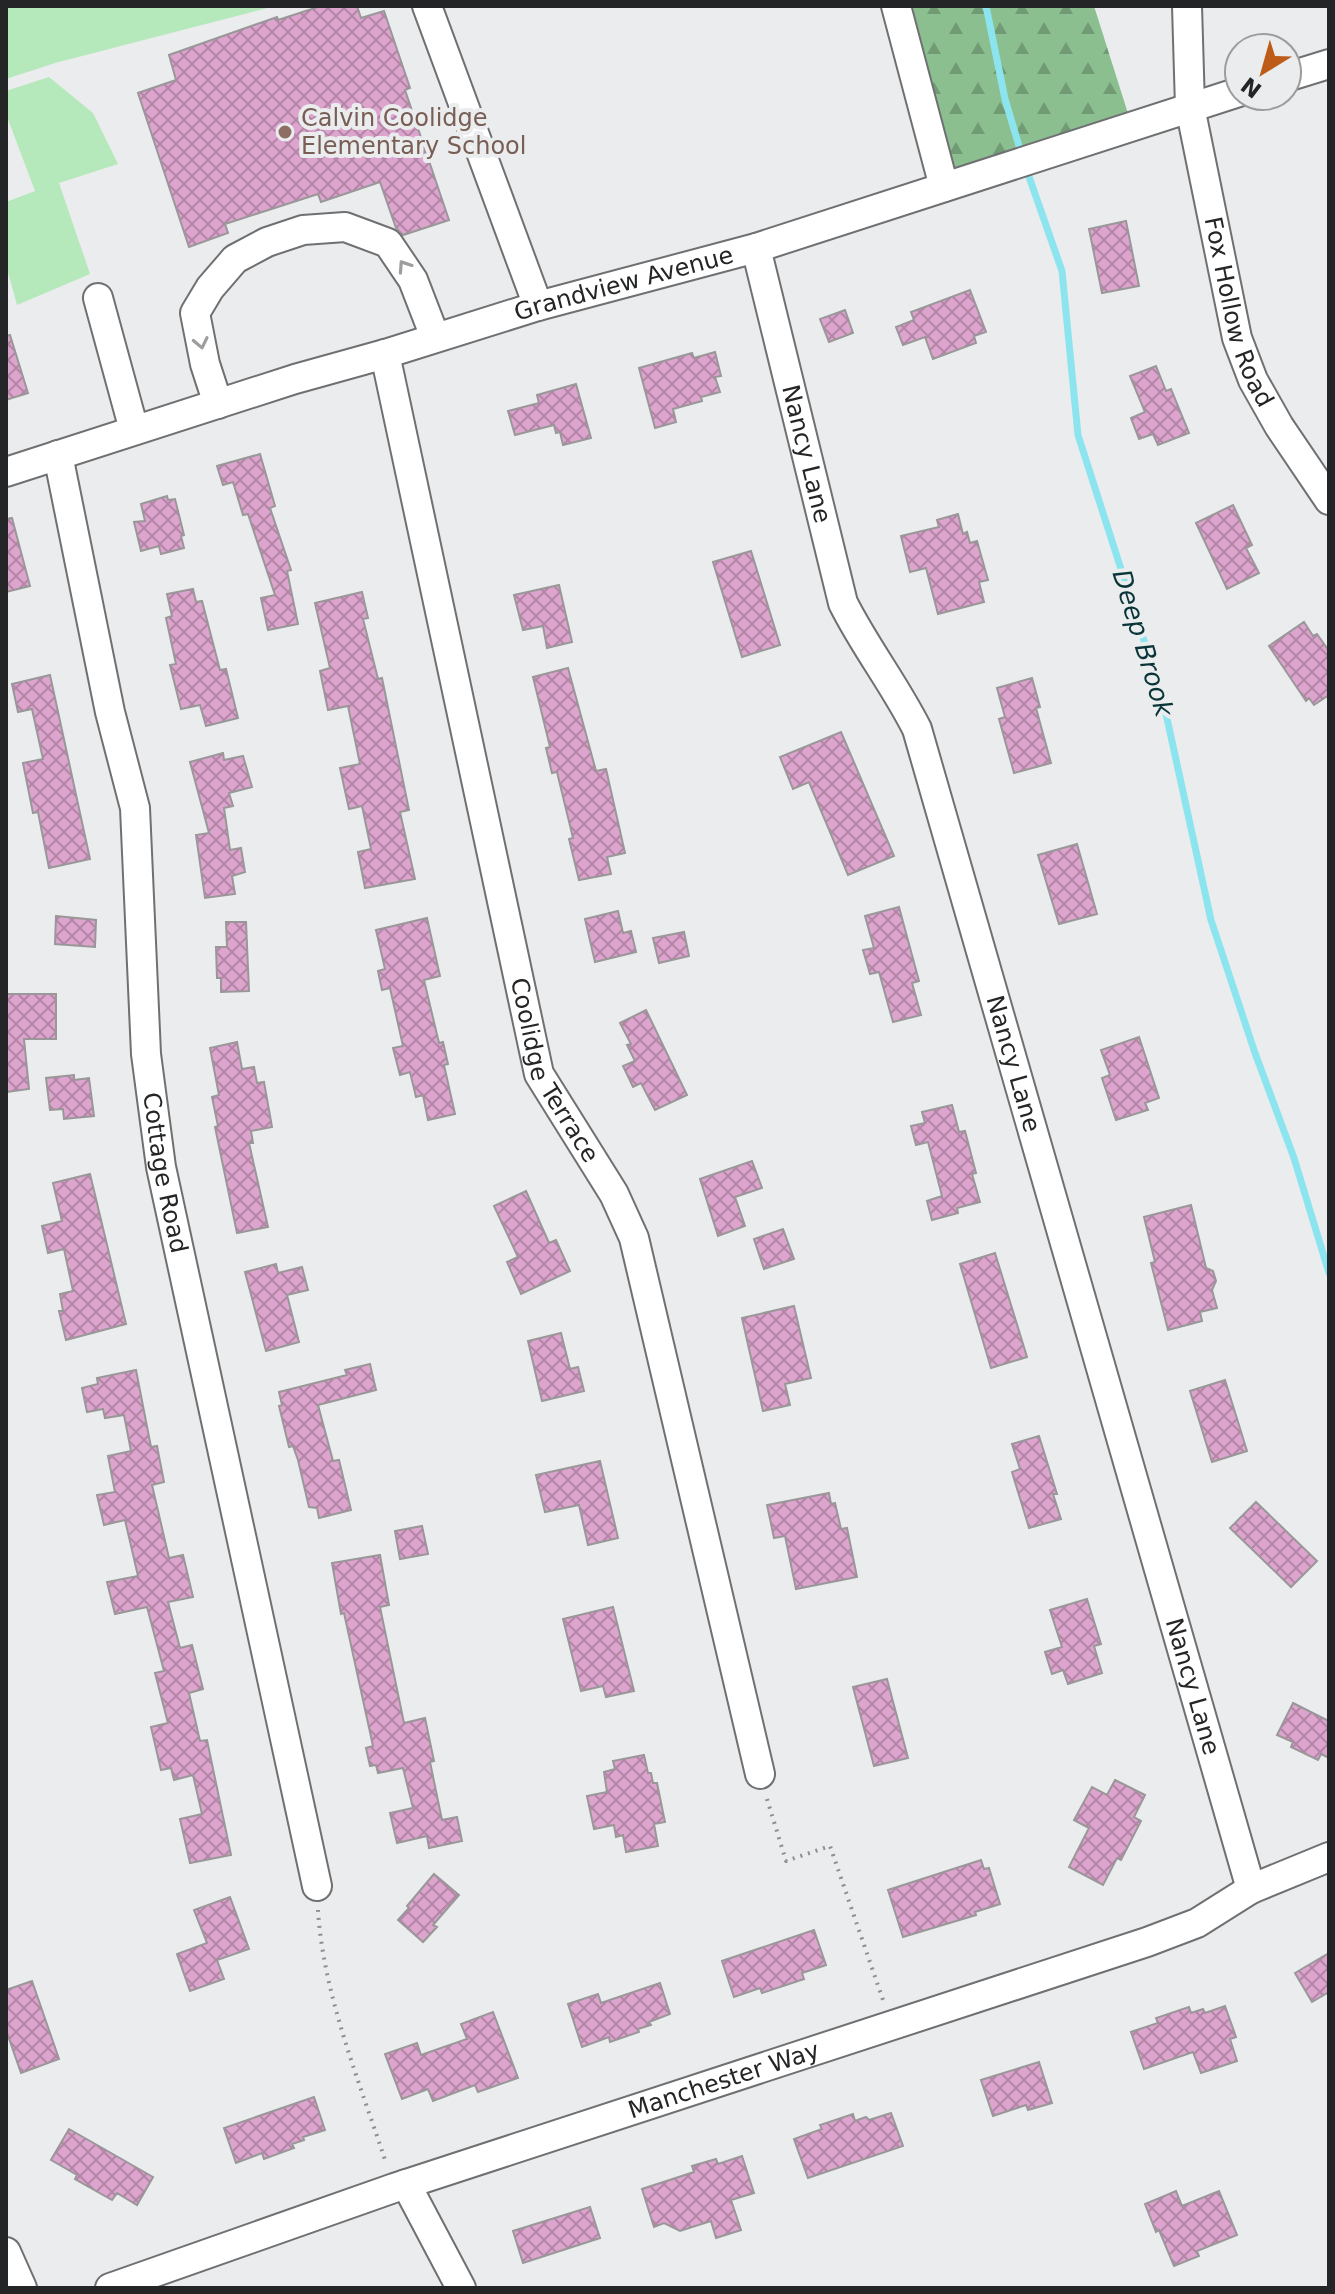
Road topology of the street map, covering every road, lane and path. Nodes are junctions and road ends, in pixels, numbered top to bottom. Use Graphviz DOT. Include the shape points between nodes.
graph roads {
  1 [pos="427,6"];
  2 [pos="896,6"];
  3 [pos="1187,6"];
  4 [pos="1329,64"];
  5 [pos="1303,72"];
  6 [pos="1223,97"];
  7 [pos="1190,107"];
  8 [pos="944,187"];
  9 [pos="756,248"];
  10 [pos="98,298"];
  11 [pos="538,306"];
  12 [pos="435,337"];
  13 [pos="385,354"];
  14 [pos="218,404"];
  15 [pos="134,430"];
  16 [pos="58,455"];
  17 [pos="6,472"];
  18 [pos="1329,500"];
  19 [pos="760,1774"];
  20 [pos="1329,1857"];
  21 [pos="317,1886"];
  22 [pos="1251,1889"];
  23 [pos="892,2025"];
  24 [pos="400,2186"];
  25 [pos="6,2252"];
  26 [pos="22,2288"];
  27 [pos="110,2288"];
  28 [pos="461,2288"];
  1 -- 11 [label="street"];
  2 -- 8 [label="street"];
  3 -- 7 [label="street, Fox Hollow Road"];
  4 -- 5 [label="street"];
  6 -- 7 [label="street, Grandview Avenue"];
  7 -- 8 [label="street, Grandview Avenue"];
  7 -- 18 [label="street, Fox Hollow Road" via="1237,338 1279,426"];
  8 -- 9 [label="street, Grandview Avenue"];
  9 -- 11 [label="street, Grandview Avenue"];
  9 -- 22 [label="street, Nancy Lane" via="843,603 900,694 921,742"];
  10 -- 15 [label="street"];
  11 -- 12 [label="street, Grandview Avenue"];
  12 -- 13 [label="street, Grandview Avenue"];
  12 -- 14 [label="street, one-way" via="413,280 388,243 345,227 303,230 235,259 195,313"];
  13 -- 14 [label="street, Grandview Avenue"];
  13 -- 19 [label="street, Coolidge Terrace" via="539,1074 614,1194 634,1238"];
  14 -- 15 [label="street, Grandview Avenue"];
  15 -- 16 [label="street, Grandview Avenue"];
  16 -- 17 [label="street, Grandview Avenue"];
  16 -- 21 [label="street, Cottage Road" via="135,808 146,1054 161,1167"];
  19 -- 23 [label="path" via="786,1861 830,1846"];
  20 -- 22 [label="street, Manchester Way"];
  21 -- 24 [label="path" via="320,1943 345,2038"];
  22 -- 23 [label="street, Manchester Way" via="1197,1923 1147,1942"];
  23 -- 24 [label="street, Manchester Way"];
  24 -- 27 [label="street, Manchester Way"];
  24 -- 28 [label="street"];
  25 -- 26 [label="street"];
}
